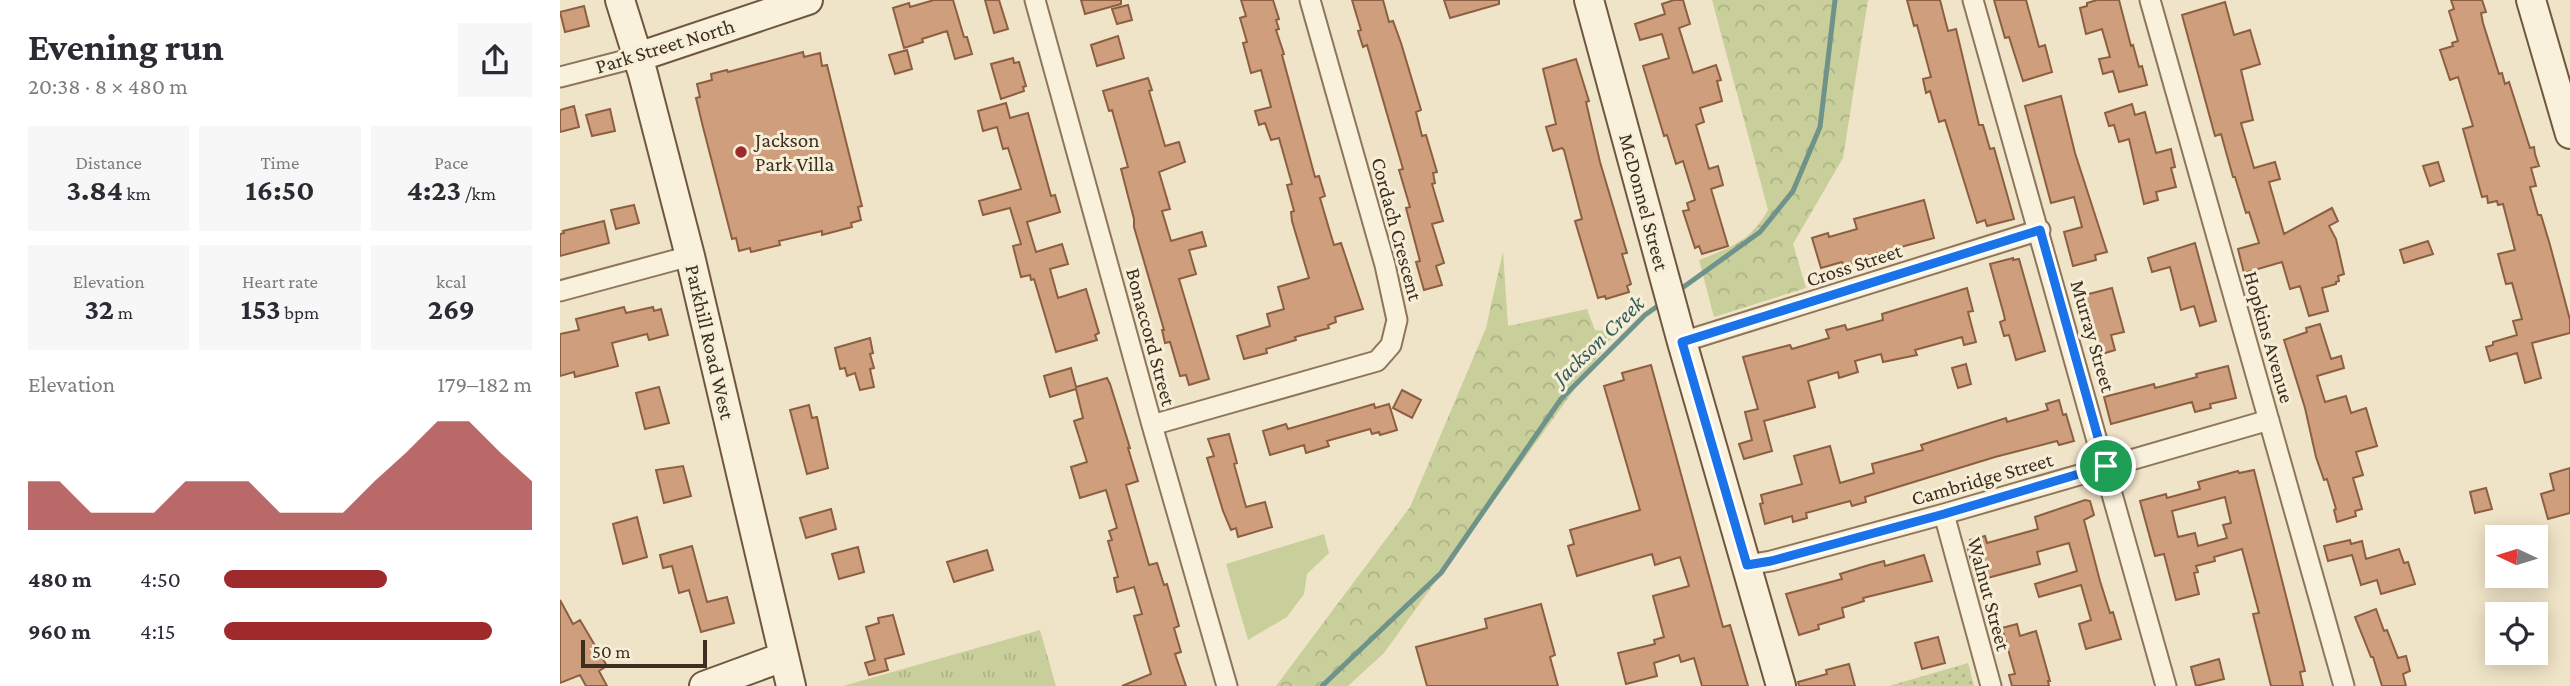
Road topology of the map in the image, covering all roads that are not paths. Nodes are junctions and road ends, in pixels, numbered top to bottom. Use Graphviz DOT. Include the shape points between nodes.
graph roads {
  1 [pos="620,0"];
  2 [pos="808,0"];
  3 [pos="1035,0"];
  4 [pos="1310,0"];
  5 [pos="1589,0"];
  6 [pos="1973,0"];
  7 [pos="2150,0"];
  8 [pos="2531,0"];
  9 [pos="638,57"];
  10 [pos="560,78"];
  11 [pos="2570,134"];
  12 [pos="2040,230"];
  13 [pos="690,256"];
  14 [pos="560,291"];
  15 [pos="1680,332"];
  16 [pos="2269,420"];
  17 [pos="1152,425"];
  18 [pos="2106,466"];
  19 [pos="1944,514"];
  20 [pos="1747,565"];
  21 [pos="783,657"];
  22 [pos="704,686"];
  23 [pos="791,686"];
  24 [pos="1227,686"];
  25 [pos="1780,686"];
  26 [pos="1991,686"];
  27 [pos="2166,686"];
  28 [pos="2344,686"];
  1 -- 9 [label="street, Parkhill Road West"];
  2 -- 9 [label="street, Park Street North"];
  3 -- 17 [label="street, Bonaccord Street"];
  4 -- 17 [label="street, Cordach Crescent" via="1385,265 1397,320 1391,345 1377,360"];
  5 -- 15 [label="street, McDonnel Street"];
  6 -- 12 [label="street, Murray Street"];
  7 -- 16 [label="street, Hopkins Avenue"];
  8 -- 11 [label="street"];
  9 -- 10 [label="street, Park Street North"];
  9 -- 13 [label="street, Parkhill Road West"];
  12 -- 15 [label="street, Cross Street"];
  12 -- 18 [label="street, Murray Street"];
  13 -- 14 [label="street"];
  13 -- 21 [label="street, Parkhill Road West"];
  15 -- 20 [label="street, McDonnel Street"];
  16 -- 18 [label="street, Cambridge Street"];
  16 -- 28 [label="street, Hopkins Avenue"];
  17 -- 24 [label="street, Bonaccord Street"];
  18 -- 19 [label="street, Cambridge Street"];
  18 -- 27 [label="street, Murray Street"];
  19 -- 20 [label="street, Cambridge Street"];
  19 -- 26 [label="street, Walnut Street"];
  20 -- 25 [label="street, McDonnel Street"];
  21 -- 22 [label="street"];
  21 -- 23 [label="street, Parkhill Road West"];
}
